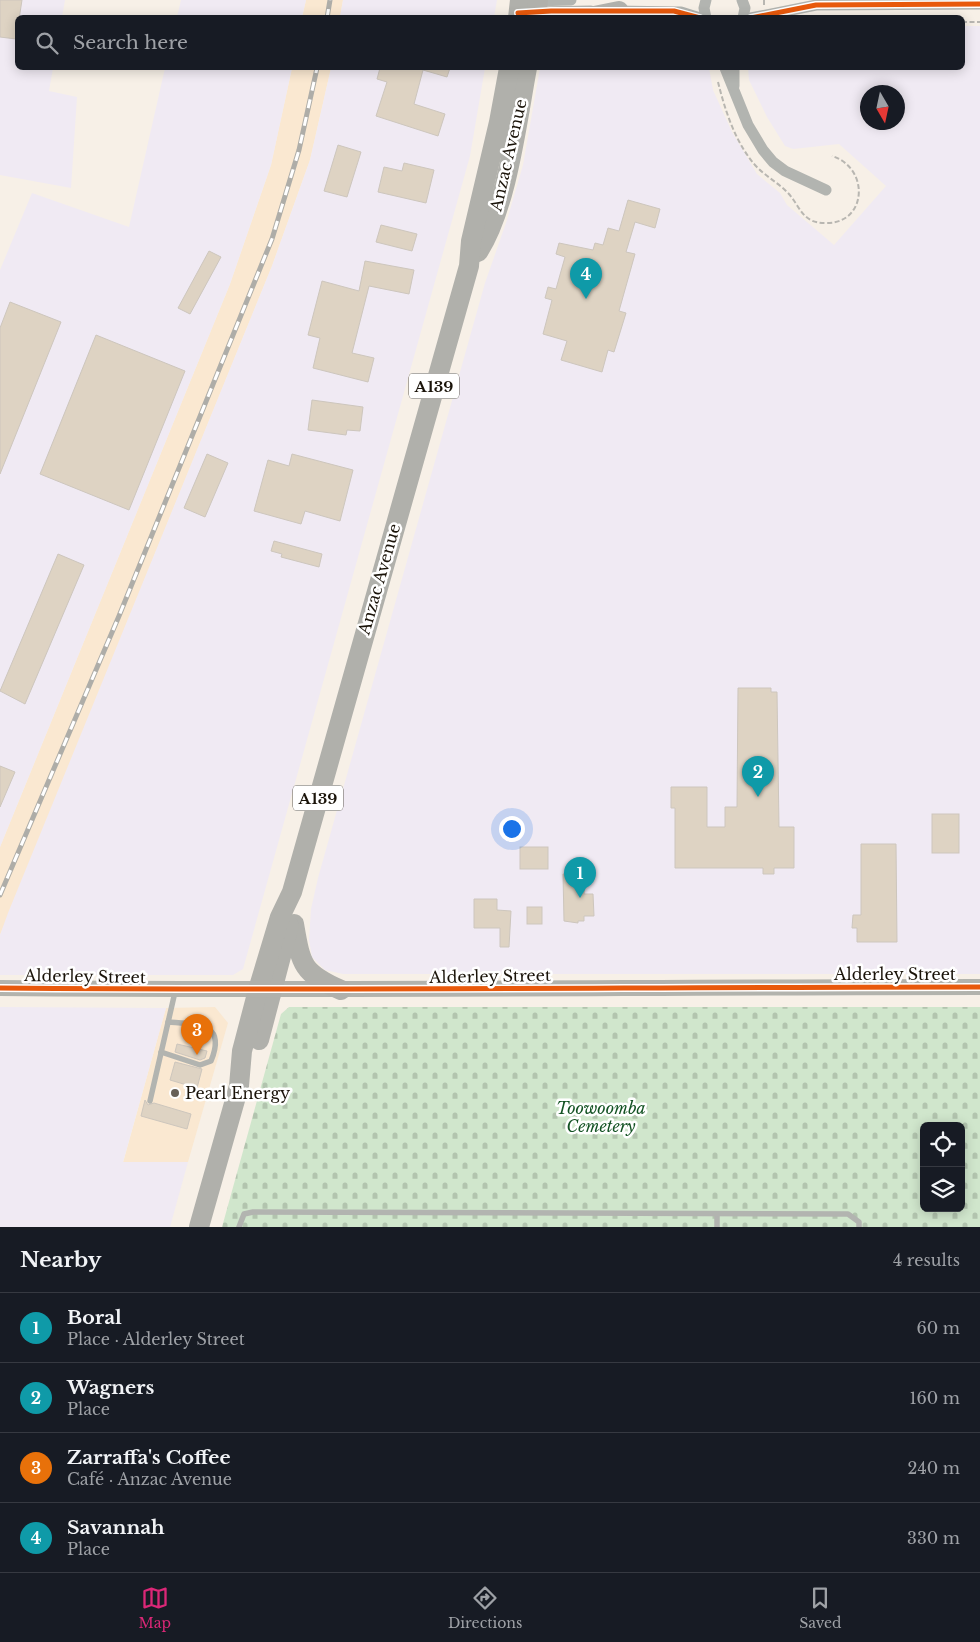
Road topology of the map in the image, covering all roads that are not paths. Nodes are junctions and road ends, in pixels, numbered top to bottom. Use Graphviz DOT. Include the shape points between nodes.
graph roads {
  1 [pos="571,0"];
  2 [pos="706,0"];
  3 [pos="742,0"];
  4 [pos="795,0"];
  5 [pos="980,4"];
  6 [pos="816,5"];
  7 [pos="528,8"];
  8 [pos="619,11"];
  9 [pos="599,15"];
  10 [pos="690,15"];
  11 [pos="705,15"];
  12 [pos="744,15"];
  13 [pos="766,15"];
  14 [pos="509,70"];
  15 [pos="527,70"];
  16 [pos="726,70"];
  17 [pos="734,70"];
  18 [pos="734,86"];
  19 [pos="826,190"];
  20 [pos="469,266"];
  21 [pos="292,892"];
  22 [pos="292,912"];
  23 [pos="980,987"];
  24 [pos="0,988"];
  25 [pos="176,990"];
  26 [pos="265,990"];
  27 [pos="340,990"];
  28 [pos="168,1022"];
  29 [pos="161,1052"];
  30 [pos="150,1102"];
  31 [pos="717,1215"];
  32 [pos="199,1227"];
  33 [pos="239,1227"];
  34 [pos="717,1227"];
  35 [pos="859,1227"];
  1 -- 7 [label="street"];
  2 -- 11 [label="street"];
  3 -- 12 [label="street"];
  4 -- 6 [label="street"];
  5 -- 6 [label="street"];
  6 -- 13 [label="street"];
  7 -- 8 [label="street"];
  8 -- 9 [label="highway"];
  8 -- 10 [label="street"];
  14 -- 20 [label="highway, Anzac Avenue / A139" via="471,241"];
  15 -- 20 [label="highway, Anzac Avenue / A139" via="500,199 483,244"];
  16 -- 18 [label="street"];
  17 -- 18 [label="street"];
  18 -- 19 [label="street" via="748,125 773,162"];
  20 -- 21 [label="highway, Anzac Avenue / A139"];
  21 -- 22 [label="highway, Anzac Avenue / A139"];
  21 -- 26 [label="highway, Anzac Avenue / A139" via="280,917"];
  22 -- 26 [label="highway, Anzac Avenue / A139"];
  22 -- 27 [label="highway" via="303,964 317,980"];
  23 -- 27 [label="street, Alderley Street"];
  24 -- 25 [label="street, Alderley Street"];
  25 -- 26 [label="street, Alderley Street"];
  25 -- 28 [label="lane"];
  26 -- 27 [label="street, Alderley Street"];
  26 -- 32 [label="highway, Anzac Avenue / A139" via="255,1054 239,1086"];
  28 -- 29 [label="lane"];
  28 -- 29 [label="lane" via="198,1024 210,1029 215,1035 215,1050 211,1061 200,1065"];
  29 -- 30 [label="lane"];
  31 -- 33 [label="lane" via="253,1212 244,1214"];
  31 -- 34 [label="lane"];
  31 -- 35 [label="lane" via="848,1214 859,1222"];
}
